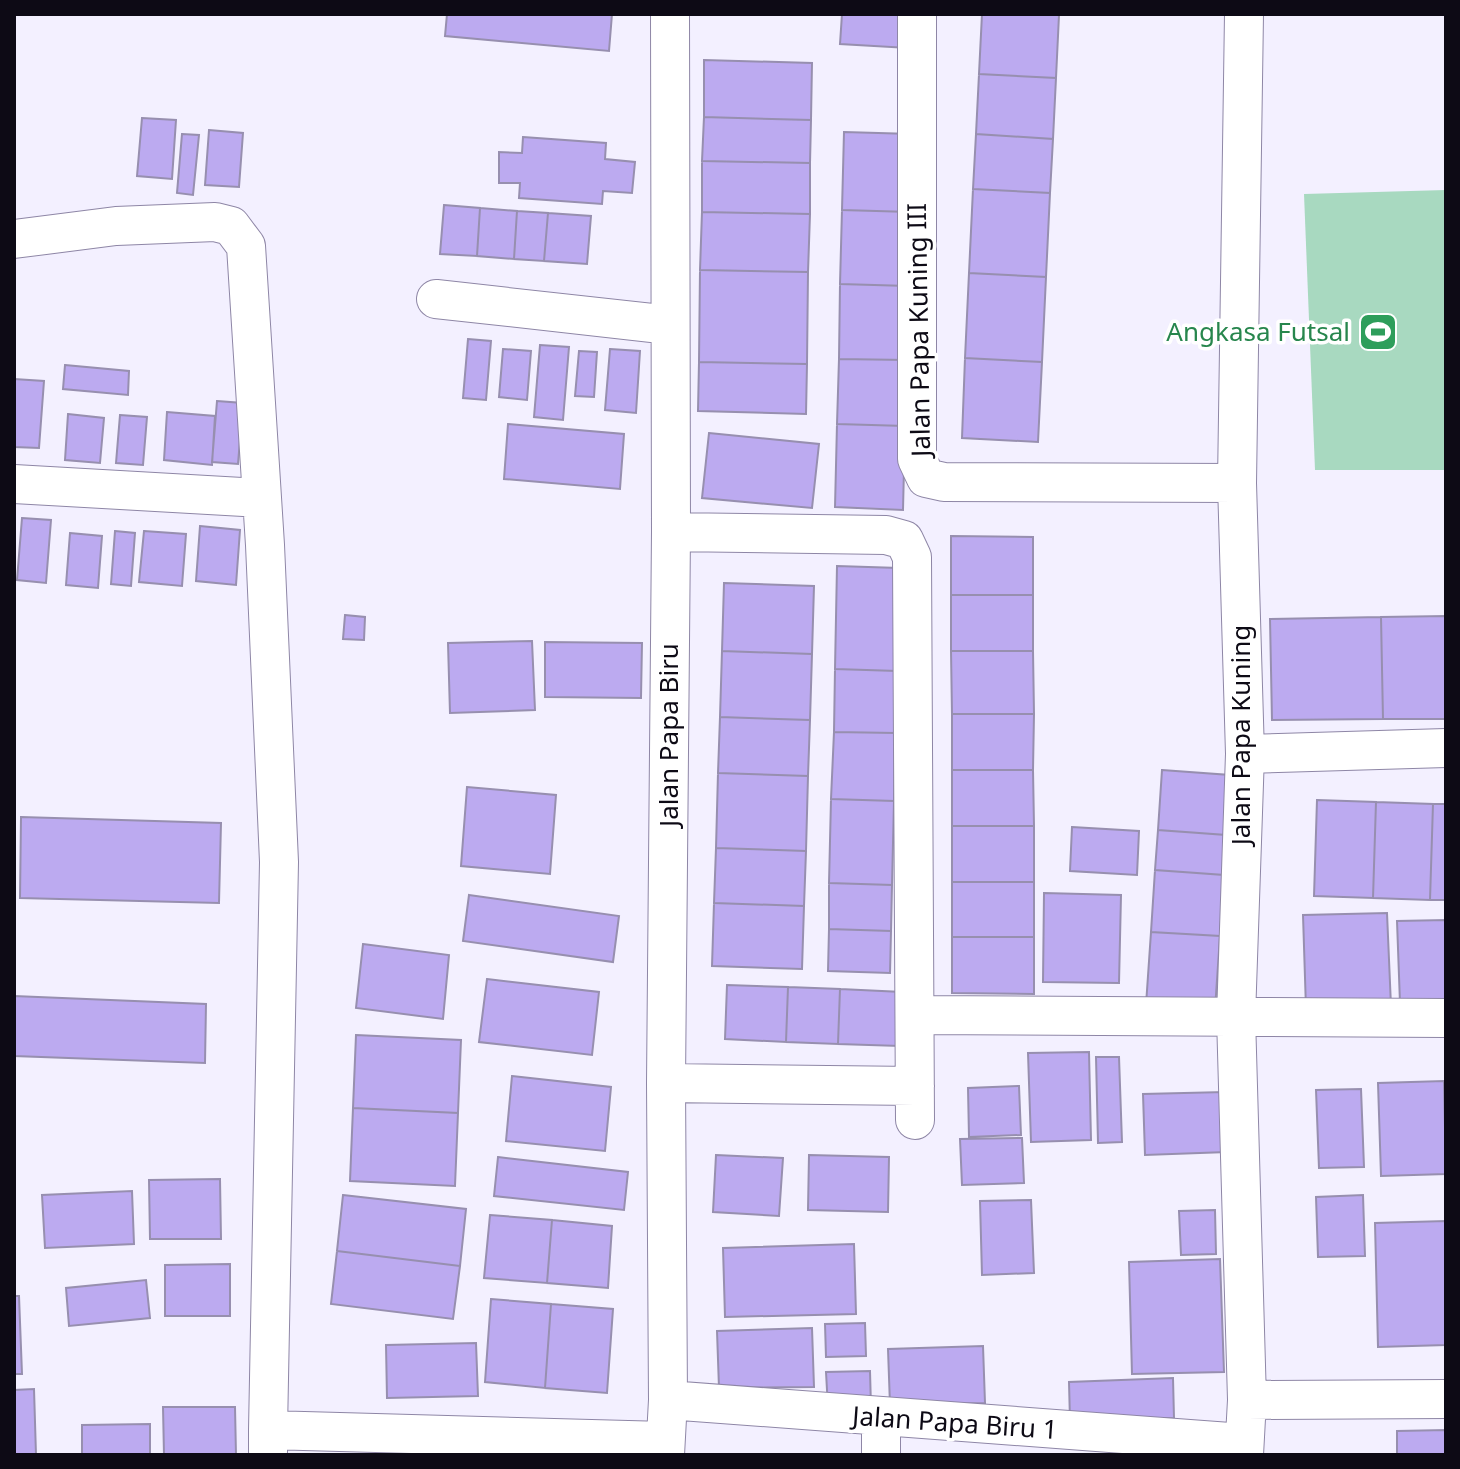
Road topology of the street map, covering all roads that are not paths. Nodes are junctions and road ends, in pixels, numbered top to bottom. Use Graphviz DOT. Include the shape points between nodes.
graph roads {
  1 [pos="670,14"];
  2 [pos="917,14"];
  3 [pos="1244,14"];
  4 [pos="14,239"];
  5 [pos="436,299"];
  6 [pos="670,325"];
  7 [pos="1237,483"];
  8 [pos="14,484"];
  9 [pos="262,498"];
  10 [pos="671,532"];
  11 [pos="1446,748"];
  12 [pos="1245,754"];
  13 [pos="915,1015"];
  14 [pos="1236,1017"];
  15 [pos="1446,1018"];
  16 [pos="666,1083"];
  17 [pos="1446,1399"];
  18 [pos="668,1400"];
  19 [pos="1247,1400"];
  20 [pos="881,1418"];
  21 [pos="268,1442"];
  22 [pos="665,1448"];
  23 [pos="1244,1449"];
  24 [pos="881,1455"];
  1 -- 6 [label="street, Jalan Papa Biru"];
  2 -- 7 [label="street, Jalan Papa Kuning III" via="917,459 926,478"];
  3 -- 7 [label="street, Jalan Papa Kuning"];
  4 -- 9 [label="street" via="116,226 215,222 237,231 248,262"];
  5 -- 6 [label="street"];
  6 -- 10 [label="street, Jalan Papa Biru"];
  7 -- 12 [label="street, Jalan Papa Kuning"];
  8 -- 9 [label="street"];
  9 -- 21 [label="street" via="279,862"];
  10 -- 13 [label="street" via="886,535 904,540 912,557"];
  10 -- 16 [label="street, Jalan Papa Biru"];
  11 -- 12 [label="street"];
  12 -- 14 [label="street, Jalan Papa Kuning"];
  13 -- 14 [label="street"];
  13 -- 16 [label="street" via="915,1103"];
  14 -- 15 [label="street"];
  14 -- 19 [label="street, Jalan Papa Kuning"];
  16 -- 18 [label="street, Jalan Papa Biru"];
  17 -- 19 [label="street"];
  18 -- 20 [label="street, Jalan Papa Biru 1"];
  18 -- 22 [label="street, Jalan Papa Biru"];
  19 -- 23 [label="street, Jalan Papa Kuning"];
  20 -- 23 [label="street, Jalan Papa Biru 1"];
  20 -- 24 [label="street"];
  21 -- 22 [label="street"];
}
